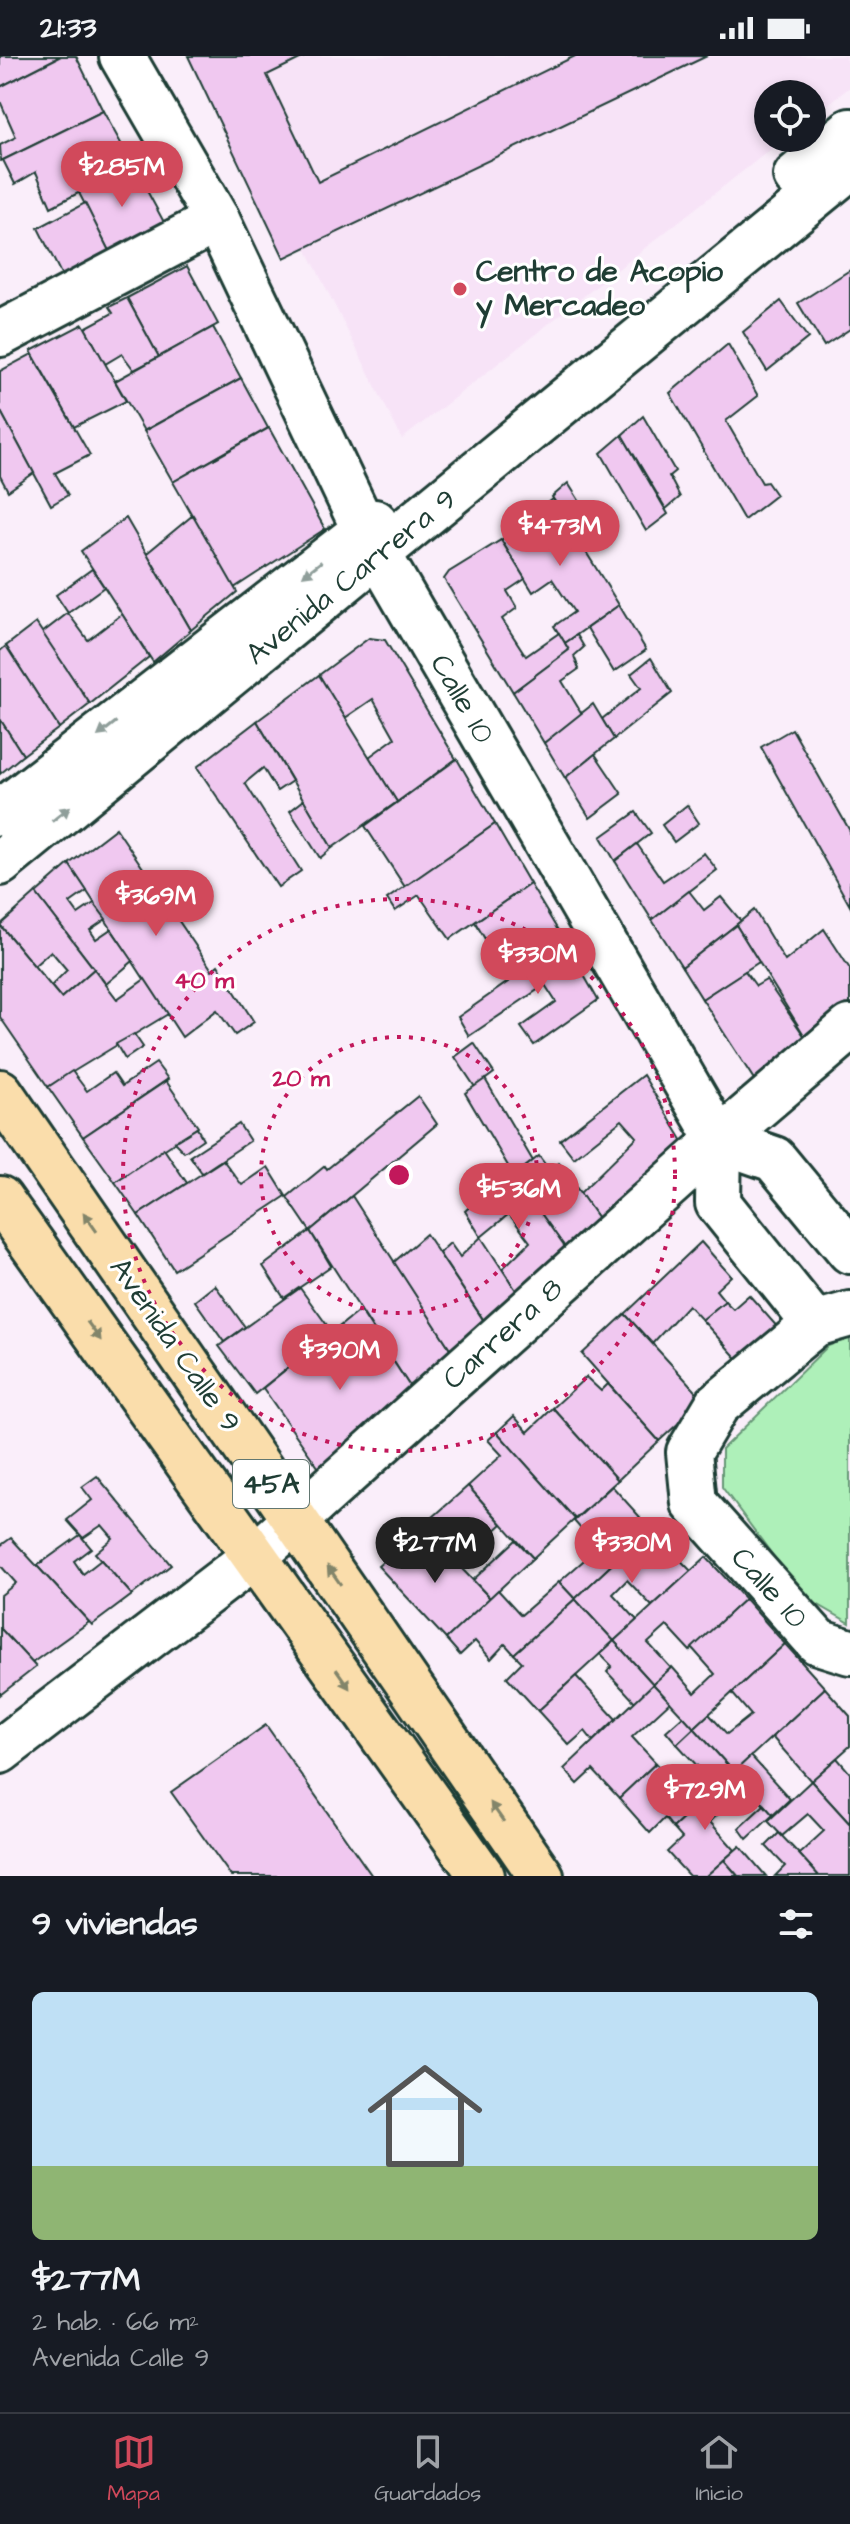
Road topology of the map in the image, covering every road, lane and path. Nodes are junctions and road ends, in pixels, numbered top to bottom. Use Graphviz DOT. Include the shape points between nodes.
graph roads {
  1 [pos="122,56"];
  2 [pos="850,131"];
  3 [pos="850,167"];
  4 [pos="217,220"];
  5 [pos="0,334"];
  6 [pos="372,543"];
  7 [pos="0,813"];
  8 [pos="0,863"];
  9 [pos="850,1028"];
  10 [pos="0,1092"];
  11 [pos="719,1140"];
  12 [pos="0,1199"];
  13 [pos="850,1251"];
  14 [pos="833,1319"];
  15 [pos="296,1519"];
  16 [pos="255,1556"];
  17 [pos="850,1652"];
  18 [pos="0,1751"];
  19 [pos="482,1876"];
  20 [pos="541,1876"];
  1 -- 4 [label="street, Calle 10"];
  2 -- 6 [label="street, Avenida Carrera 9"];
  3 -- 6 [label="street, Avenida Carrera 9"];
  4 -- 5 [label="street"];
  4 -- 6 [label="street, Calle 10"];
  6 -- 7 [label="street, Avenida Carrera 9, one-way"];
  8 -- 6 [label="street, Avenida Carrera 9, one-way"];
  6 -- 11 [label="street, Calle 10"];
  9 -- 11 [label="street, Carrera 8"];
  15 -- 10 [label="main road, Avenida Calle 9 / 45A, one-way"];
  11 -- 13 [label="street" via="774,1159"];
  11 -- 14 [label="street, Calle 10" via="718,1203"];
  11 -- 15 [label="street, Carrera 8"];
  12 -- 16 [label="main road, Avenida Calle 9 / 45A, one-way"];
  14 -- 17 [label="street, Calle 10" via="717,1405 689,1452 694,1503 818,1642"];
  15 -- 16 [label="street, Carrera 8"];
  20 -- 15 [label="main road, Avenida Calle 9 / 45A, one-way"];
  16 -- 18 [label="street, Carrera 8"];
  16 -- 19 [label="main road, Avenida Calle 9 / 45A, one-way"];
}
